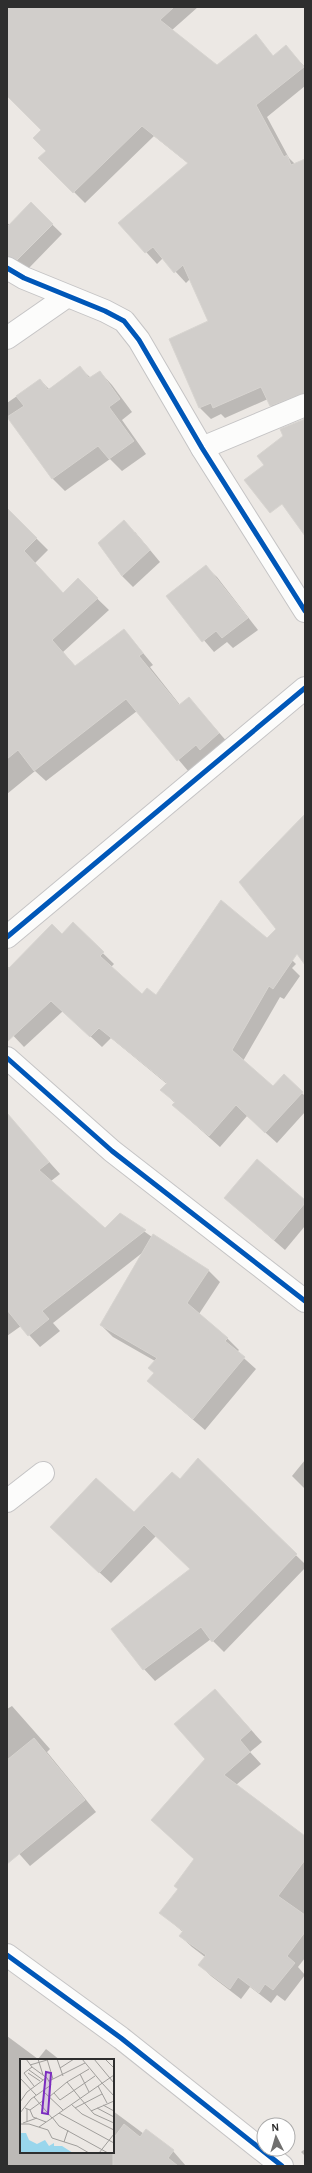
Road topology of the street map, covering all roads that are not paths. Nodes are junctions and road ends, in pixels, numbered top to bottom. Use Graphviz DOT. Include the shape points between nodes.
graph roads {
  1 [pos="7,268"];
  2 [pos="66,297"];
  3 [pos="7,338"];
  4 [pos="305,405"];
  5 [pos="202,448"];
  6 [pos="305,611"];
  7 [pos="305,688"];
  8 [pos="7,937"];
  9 [pos="7,1058"];
  10 [pos="305,1301"];
  11 [pos="43,1473"];
  12 [pos="7,1501"];
  13 [pos="7,1955"];
  14 [pos="282,2166"];
  1 -- 2 [label="street"];
  2 -- 3 [label="street"];
  2 -- 5 [label="street" via="124,321"];
  4 -- 5 [label="street"];
  5 -- 6 [label="street"];
  7 -- 8 [label="street"];
  9 -- 10 [label="street" via="112,1151"];
  11 -- 12 [label="street"];
  13 -- 14 [label="street" via="121,2038"];
}
